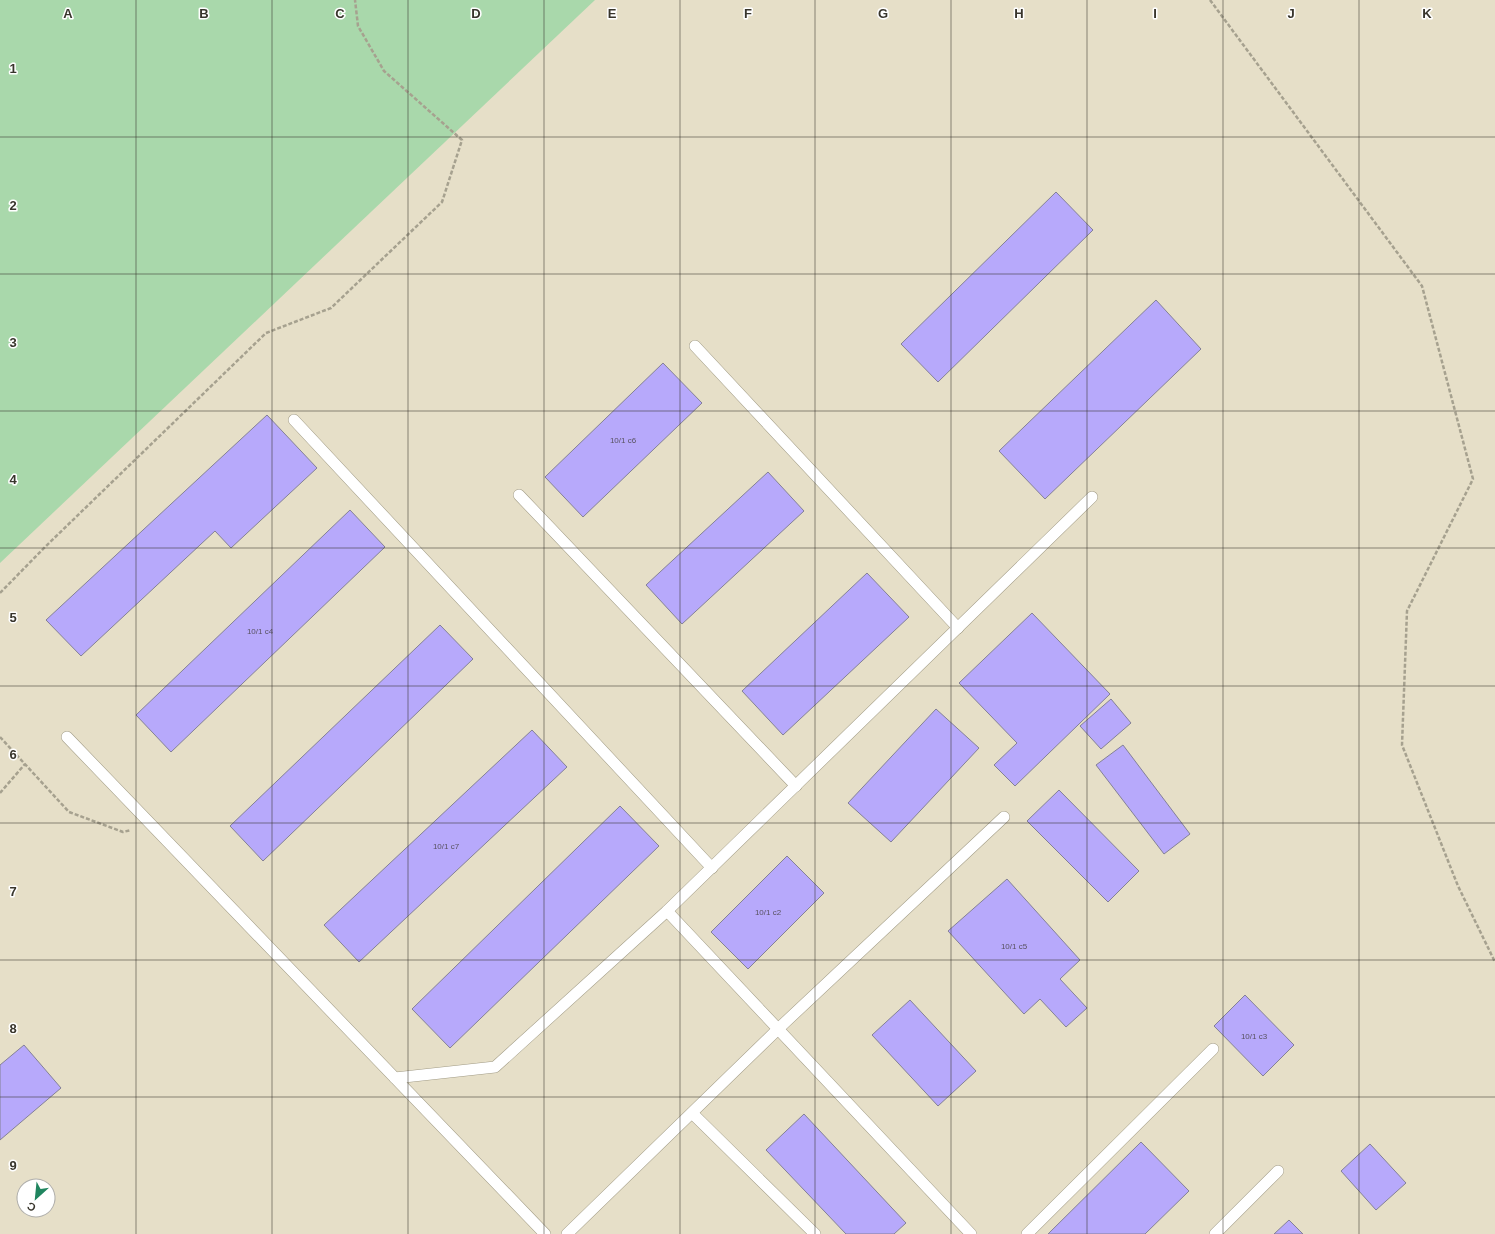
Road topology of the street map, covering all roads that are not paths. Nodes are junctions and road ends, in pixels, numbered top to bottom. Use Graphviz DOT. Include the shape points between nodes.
graph roads {
  1 [pos="695,346"];
  2 [pos="294,420"];
  3 [pos="519,495"];
  4 [pos="1092,497"];
  5 [pos="958,628"];
  6 [pos="67,737"];
  7 [pos="796,786"];
  8 [pos="1004,817"];
  9 [pos="712,868"];
  10 [pos="668,911"];
  11 [pos="778,1029"];
  12 [pos="1213,1049"];
  13 [pos="396,1078"];
  14 [pos="692,1112"];
  15 [pos="1278,1171"];
  16 [pos="545,1234"];
  17 [pos="567,1234"];
  18 [pos="815,1234"];
  19 [pos="971,1234"];
  20 [pos="1027,1234"];
  21 [pos="1215,1234"];
  1 -- 5 [label="lane"];
  2 -- 9 [label="lane"];
  3 -- 7 [label="lane"];
  4 -- 5 [label="lane"];
  5 -- 7 [label="lane"];
  6 -- 13 [label="lane"];
  7 -- 9 [label="lane"];
  8 -- 11 [label="lane"];
  9 -- 10 [label="lane"];
  10 -- 11 [label="lane"];
  10 -- 13 [label="lane" via="495,1067"];
  11 -- 14 [label="lane"];
  11 -- 19 [label="lane"];
  12 -- 20 [label="lane"];
  13 -- 16 [label="lane"];
  14 -- 17 [label="lane"];
  14 -- 18 [label="lane"];
  15 -- 21 [label="lane"];
}
